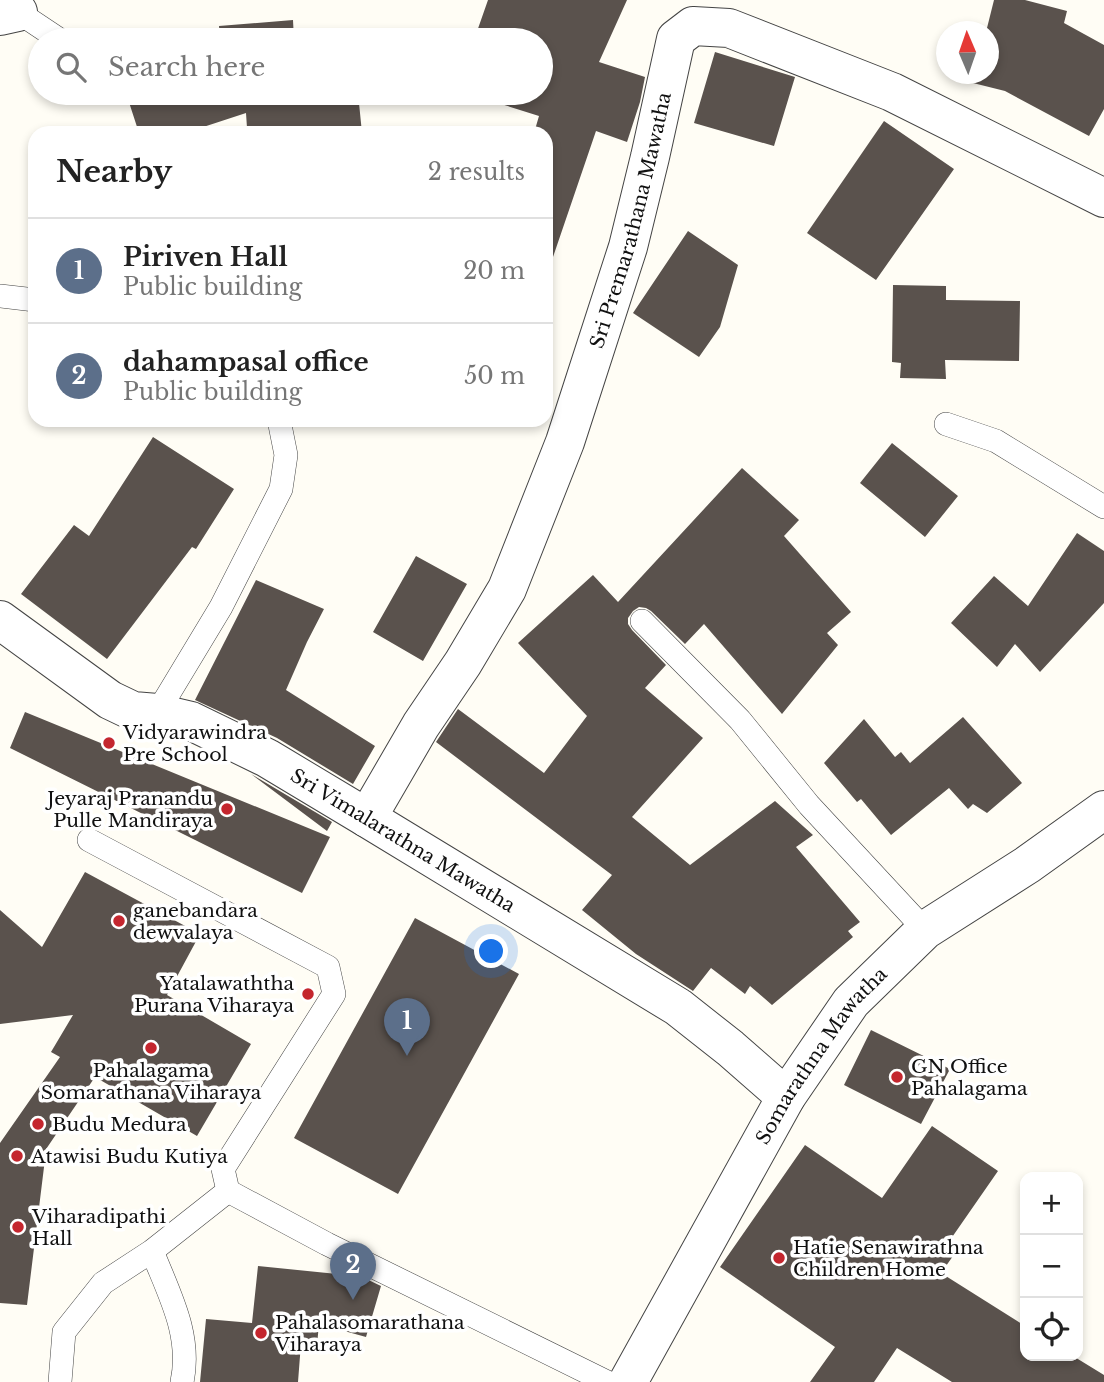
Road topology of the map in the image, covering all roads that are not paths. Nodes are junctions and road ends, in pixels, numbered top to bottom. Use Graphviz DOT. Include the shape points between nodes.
graph roads {
  1 [pos="13,9"];
  2 [pos="42,28"];
  3 [pos="1104,198"];
  4 [pos="0,296"];
  5 [pos="28,299"];
  6 [pos="946,424"];
  7 [pos="280,427"];
  8 [pos="1104,507"];
  9 [pos="0,620"];
  10 [pos="642,621"];
  11 [pos="157,713"];
  12 [pos="1104,810"];
  13 [pos="367,818"];
  14 [pos="89,840"];
  15 [pos="925,930"];
  16 [pos="786,1097"];
  17 [pos="228,1191"];
  18 [pos="152,1251"];
  19 [pos="60,1382"];
  20 [pos="183,1382"];
  21 [pos="607,1382"];
  22 [pos="628,1382"];
  1 -- 2 [label="lane"];
  3 -- 13 [label="street, Sri Premarathana Mawatha" via="892,92 729,27 693,26 676,39 628,247 565,442 507,589"];
  4 -- 5 [label="lane"];
  6 -- 8 [label="lane" via="996,441"];
  7 -- 11 [label="lane" via="286,456 281,489 221,607"];
  9 -- 11 [label="street, Sri Vimalarathna Mawatha" via="110,700 133,711"];
  10 -- 15 [label="lane" via="740,720 809,805"];
  11 -- 13 [label="street, Sri Vimalarathna Mawatha" via="191,721 267,758"];
  12 -- 15 [label="street, Somarathna Mawatha"];
  13 -- 16 [label="street, Sri Vimalarathna Mawatha" via="678,1007"];
  14 -- 17 [label="lane" via="328,967 334,993 223,1169"];
  15 -- 16 [label="street, Somarathna Mawatha" via="851,1002"];
  16 -- 22 [label="street, Somarathna Mawatha"];
  17 -- 18 [label="lane"];
  17 -- 21 [label="lane"];
  18 -- 19 [label="lane" via="103,1283 64,1332"];
  18 -- 20 [label="lane" via="181,1324 186,1364"];
}
